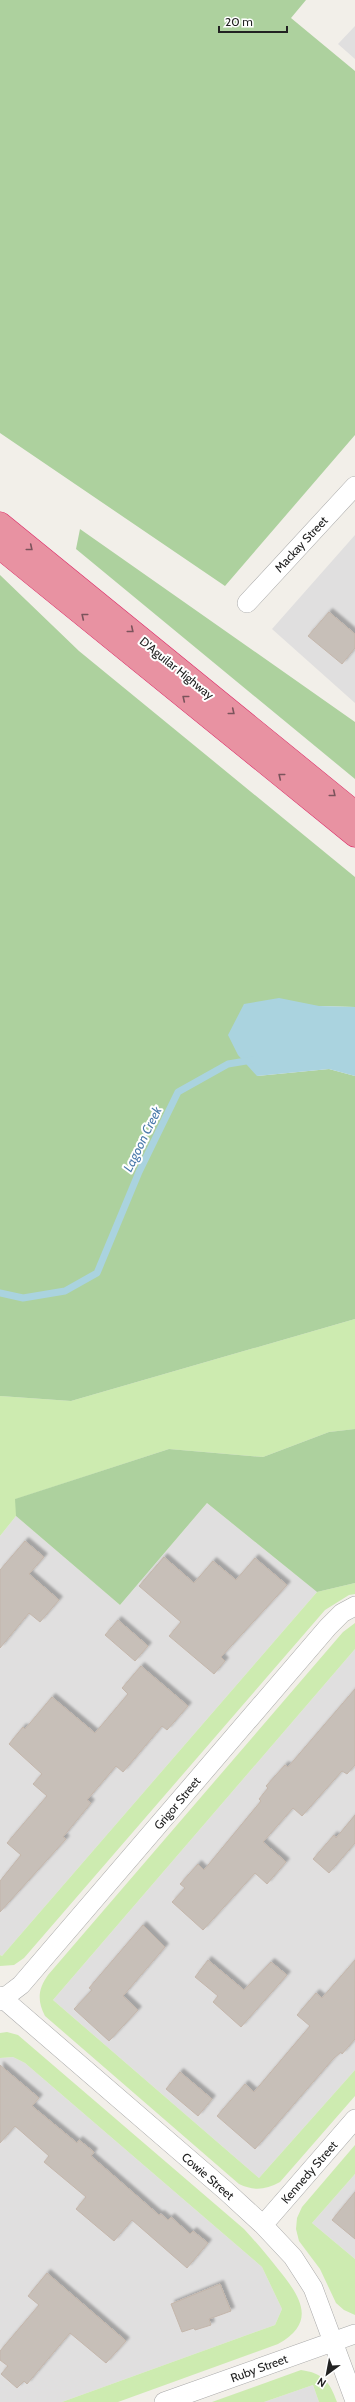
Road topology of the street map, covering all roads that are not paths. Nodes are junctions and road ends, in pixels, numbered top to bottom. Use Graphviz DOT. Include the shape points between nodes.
graph roads {
  1 [pos="355,486"];
  2 [pos="0,523"];
  3 [pos="0,548"];
  4 [pos="247,603"];
  5 [pos="355,812"];
  6 [pos="355,836"];
  7 [pos="355,1606"];
  8 [pos="1,1999"];
  9 [pos="355,2119"];
  10 [pos="263,2225"];
  11 [pos="355,2334"];
  12 [pos="334,2340"];
  13 [pos="355,2401"];
  14 [pos="164,2402"];
  1 -- 4 [label="street, Mackay Street"];
  2 -- 5 [label="highway, D'Aguilar Highway, one-way"];
  6 -- 3 [label="highway, D'Aguilar Highway, one-way"];
  7 -- 8 [label="street, Grigor Street" via="342,1613 328,1627 22,1985"];
  8 -- 10 [label="street, Cowie Street"];
  9 -- 10 [label="street, Kennedy Street"];
  10 -- 12 [label="street, Cowie Street" via="292,2257 313,2288"];
  11 -- 12 [label="street, Ruby Street"];
  12 -- 13 [label="street, Cowie Street"];
  12 -- 14 [label="street, Ruby Street"];
}
